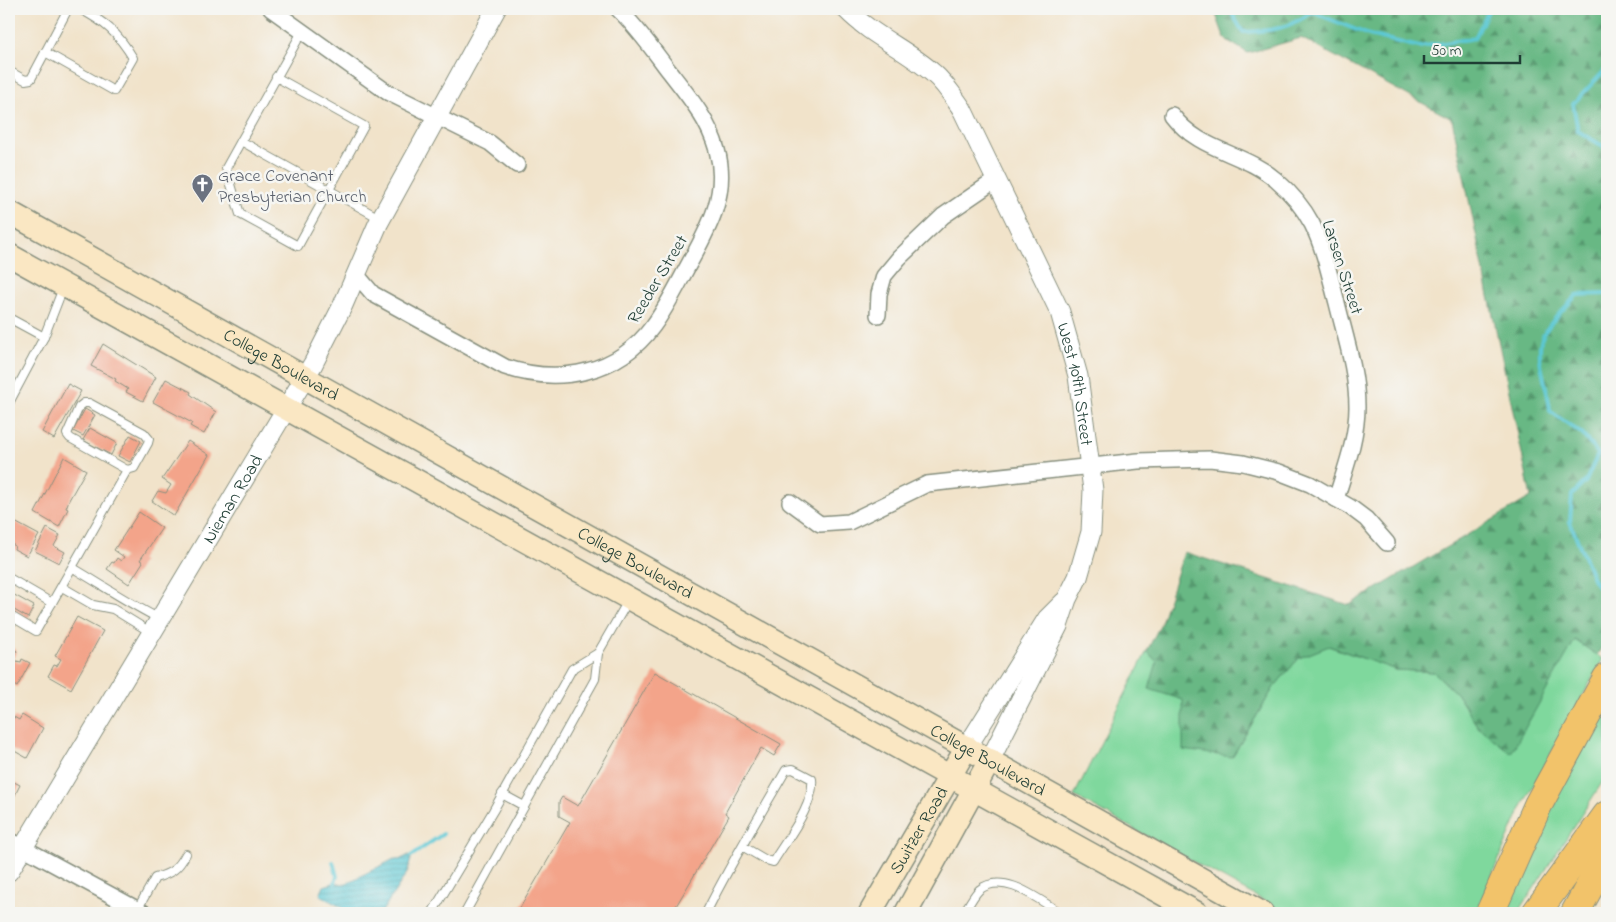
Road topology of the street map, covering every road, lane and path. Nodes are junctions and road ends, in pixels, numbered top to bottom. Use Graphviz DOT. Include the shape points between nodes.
graph roads {
  1 [pos="68,9"];
  2 [pos="80,9"];
  3 [pos="272,9"];
  4 [pos="496,9"];
  5 [pos="618,9"];
  6 [pos="846,9"];
  7 [pos="303,30"];
  8 [pos="45,52"];
  9 [pos="9,71"];
  10 [pos="276,77"];
  11 [pos="1172,115"];
  12 [pos="437,116"];
  13 [pos="241,141"];
  14 [pos="517,165"];
  15 [pos="997,179"];
  16 [pos="329,190"];
  17 [pos="9,212"];
  18 [pos="381,218"];
  19 [pos="9,256"];
  20 [pos="356,274"];
  21 [pos="64,286"];
  22 [pos="878,315"];
  23 [pos="9,318"];
  24 [pos="44,337"];
  25 [pos="306,376"];
  26 [pos="12,389"];
  27 [pos="9,403"];
  28 [pos="287,409"];
  29 [pos="1090,468"];
  30 [pos="127,470"];
  31 [pos="1336,499"];
  32 [pos="790,502"];
  33 [pos="1387,543"];
  34 [pos="73,568"];
  35 [pos="9,578"];
  36 [pos="62,587"];
  37 [pos="629,599"];
  38 [pos="1067,599"];
  39 [pos="52,603"];
  40 [pos="9,615"];
  41 [pos="156,626"];
  42 [pos="598,653"];
  43 [pos="1011,676"];
  44 [pos="1606,681"];
  45 [pos="1029,687"];
  46 [pos="967,747"];
  47 [pos="990,760"];
  48 [pos="949,776"];
  49 [pos="974,790"];
  50 [pos="502,794"];
  51 [pos="524,806"];
  52 [pos="1607,815"];
  53 [pos="16,843"];
  54 [pos="742,846"];
  55 [pos="186,854"];
  56 [pos="1607,855"];
  57 [pos="9,871"];
  58 [pos="141,911"];
  59 [pos="432,913"];
  60 [pos="465,913"];
  61 [pos="706,913"];
  62 [pos="870,913"];
  63 [pos="906,913"];
  64 [pos="964,913"];
  65 [pos="1061,913"];
  66 [pos="1197,913"];
  67 [pos="1262,913"];
  68 [pos="1490,913"];
  69 [pos="1536,913"];
  70 [pos="1575,913"];
  1 -- 8 [label="lane"];
  2 -- 8 [label="lane" via="104,21 124,42 133,58 114,91"];
  3 -- 7 [label="street"];
  4 -- 12 [label="street, Nieman Road"];
  5 -- 20 [label="street, Reeder Street" via="639,31 705,119 717,150 720,171 718,204 712,223 660,317 636,346 615,361 581,374 548,377 525,374 505,367 373,294"];
  6 -- 15 [label="street, West 109th Street" via="864,26 933,73 948,89 962,108"];
  7 -- 10 [label="lane"];
  7 -- 12 [label="street" via="387,92"];
  8 -- 9 [label="lane" via="31,79 26,80"];
  10 -- 13 [label="lane"];
  10 -- 16 [label="lane" via="364,126"];
  11 -- 31 [label="street, Larsen Street" via="1182,129 1197,140 1254,165 1276,180 1297,202 1320,243 1345,335 1357,406 1352,445"];
  12 -- 14 [label="street" via="490,143"];
  12 -- 18 [label="street, Nieman Road"];
  13 -- 16 [label="lane"];
  13 -- 16 [label="lane" via="226,168 240,214 298,246"];
  15 -- 22 [label="street" via="943,216 899,258 884,276 878,294"];
  15 -- 29 [label="street, West 109th Street" via="1065,328 1078,376"];
  16 -- 18 [label="lane"];
  17 -- 25 [label="main road, College Boulevard"];
  18 -- 20 [label="street, Nieman Road"];
  19 -- 21 [label="main road, College Boulevard"];
  20 -- 25 [label="street, Nieman Road"];
  21 -- 24 [label="lane"];
  21 -- 28 [label="main road, College Boulevard"];
  23 -- 24 [label="lane"];
  24 -- 26 [label="lane"];
  25 -- 28 [label="street, Nieman Road"];
  25 -- 46 [label="main road, College Boulevard"];
  26 -- 27 [label="lane"];
  28 -- 37 [label="main road, College Boulevard"];
  28 -- 41 [label="street, Nieman Road"];
  29 -- 31 [label="street" via="1179,458 1218,460 1279,472"];
  29 -- 32 [label="street" via="927,484 849,522 820,524"];
  29 -- 38 [label="street, West 109th Street" via="1094,504 1091,532 1078,577"];
  30 -- 30 [label="lane" via="67,434 75,414 84,403 90,403 144,433 149,439 134,468"];
  30 -- 34 [label="lane"];
  31 -- 33 [label="street" via="1366,519"];
  34 -- 36 [label="lane"];
  34 -- 41 [label="lane" via="110,589"];
  35 -- 39 [label="lane"];
  36 -- 39 [label="lane"];
  36 -- 41 [label="lane" via="93,605 113,609"];
  37 -- 42 [label="lane"];
  37 -- 48 [label="main road, College Boulevard"];
  38 -- 43 [label="street, West 109th Street" via="1047,619"];
  38 -- 45 [label="street, West 109th Street"];
  39 -- 40 [label="lane" via="36,631"];
  41 -- 53 [label="street, Nieman Road"];
  42 -- 50 [label="lane" via="572,669"];
  42 -- 51 [label="lane" via="595,679"];
  43 -- 45 [label="street"];
  43 -- 46 [label="street, West 109th Street"];
  44 -- 68 [label="highway" via="1538,806"];
  45 -- 47 [label="street, West 109th Street"];
  46 -- 47 [label="main road, College Boulevard"];
  46 -- 48 [label="main road, Switzer Road"];
  47 -- 49 [label="main road, Switzer Road"];
  47 -- 67 [label="main road, College Boulevard"];
  48 -- 49 [label="main road, College Boulevard"];
  48 -- 62 [label="main road, Switzer Road"];
  49 -- 63 [label="main road, Switzer Road"];
  49 -- 66 [label="main road, College Boulevard"];
  50 -- 51 [label="lane"];
  50 -- 59 [label="lane"];
  51 -- 60 [label="lane"];
  52 -- 69 [label="highway"];
  53 -- 57 [label="street, Nieman Road"];
  53 -- 58 [label="street"];
  54 -- 54 [label="lane" via="786,770 793,769 812,779 810,801 773,862"];
  54 -- 61 [label="lane"];
  55 -- 58 [label="lane" via="179,868 155,878"];
  56 -- 70 [label="highway"];
  64 -- 65 [label="lane" via="979,890 993,884 1018,888"];
}
